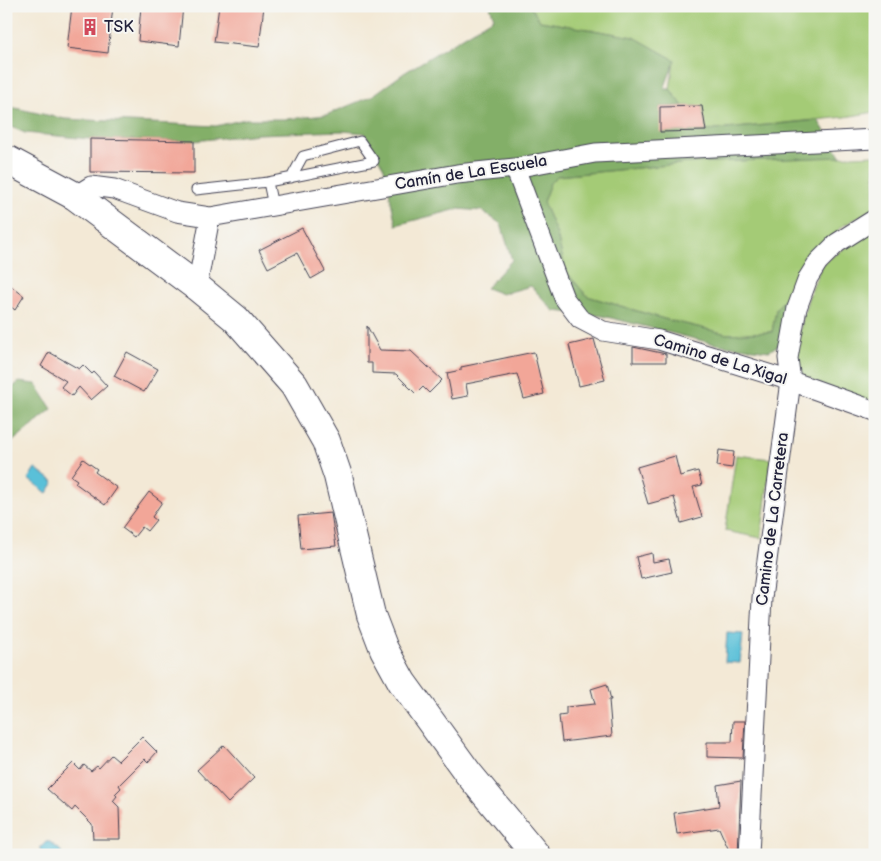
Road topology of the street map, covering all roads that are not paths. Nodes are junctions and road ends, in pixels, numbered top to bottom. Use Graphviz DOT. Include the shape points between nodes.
graph roads {
  1 [pos="875,139"];
  2 [pos="6,159"];
  3 [pos="515,168"];
  4 [pos="291,178"];
  5 [pos="268,182"];
  6 [pos="196,190"];
  7 [pos="75,196"];
  8 [pos="273,206"];
  9 [pos="210,217"];
  10 [pos="875,219"];
  11 [pos="196,287"];
  12 [pos="791,381"];
  13 [pos="875,412"];
  14 [pos="536,855"];
  15 [pos="749,855"];
  1 -- 3 [label="street, Camín de La Escuela" via="595,152"];
  2 -- 7 [label="highway"];
  3 -- 8 [label="street, Camín de La Escuela" via="457,174"];
  3 -- 12 [label="street, Camino de La Xigal" via="564,298 580,319 603,332 659,340"];
  4 -- 4 [label="lane" via="364,163 374,161 360,141 303,156"];
  4 -- 5 [label="lane"];
  5 -- 6 [label="lane"];
  5 -- 8 [label="lane"];
  7 -- 9 [label="street, Camín de La Escuela" via="91,186 114,189 177,212"];
  7 -- 11 [label="highway"];
  8 -- 9 [label="street, Camín de La Escuela"];
  9 -- 11 [label="street"];
  10 -- 12 [label="street, Camino de La Carretera" via="836,242 808,278 797,308 788,358"];
  11 -- 14 [label="highway" via="236,319 294,384 326,441 338,476 370,615 384,649 402,682 468,773"];
  12 -- 13 [label="street, Camino de La Xigal"];
  12 -- 15 [label="street, Camino de La Carretera" via="762,598"];
}
